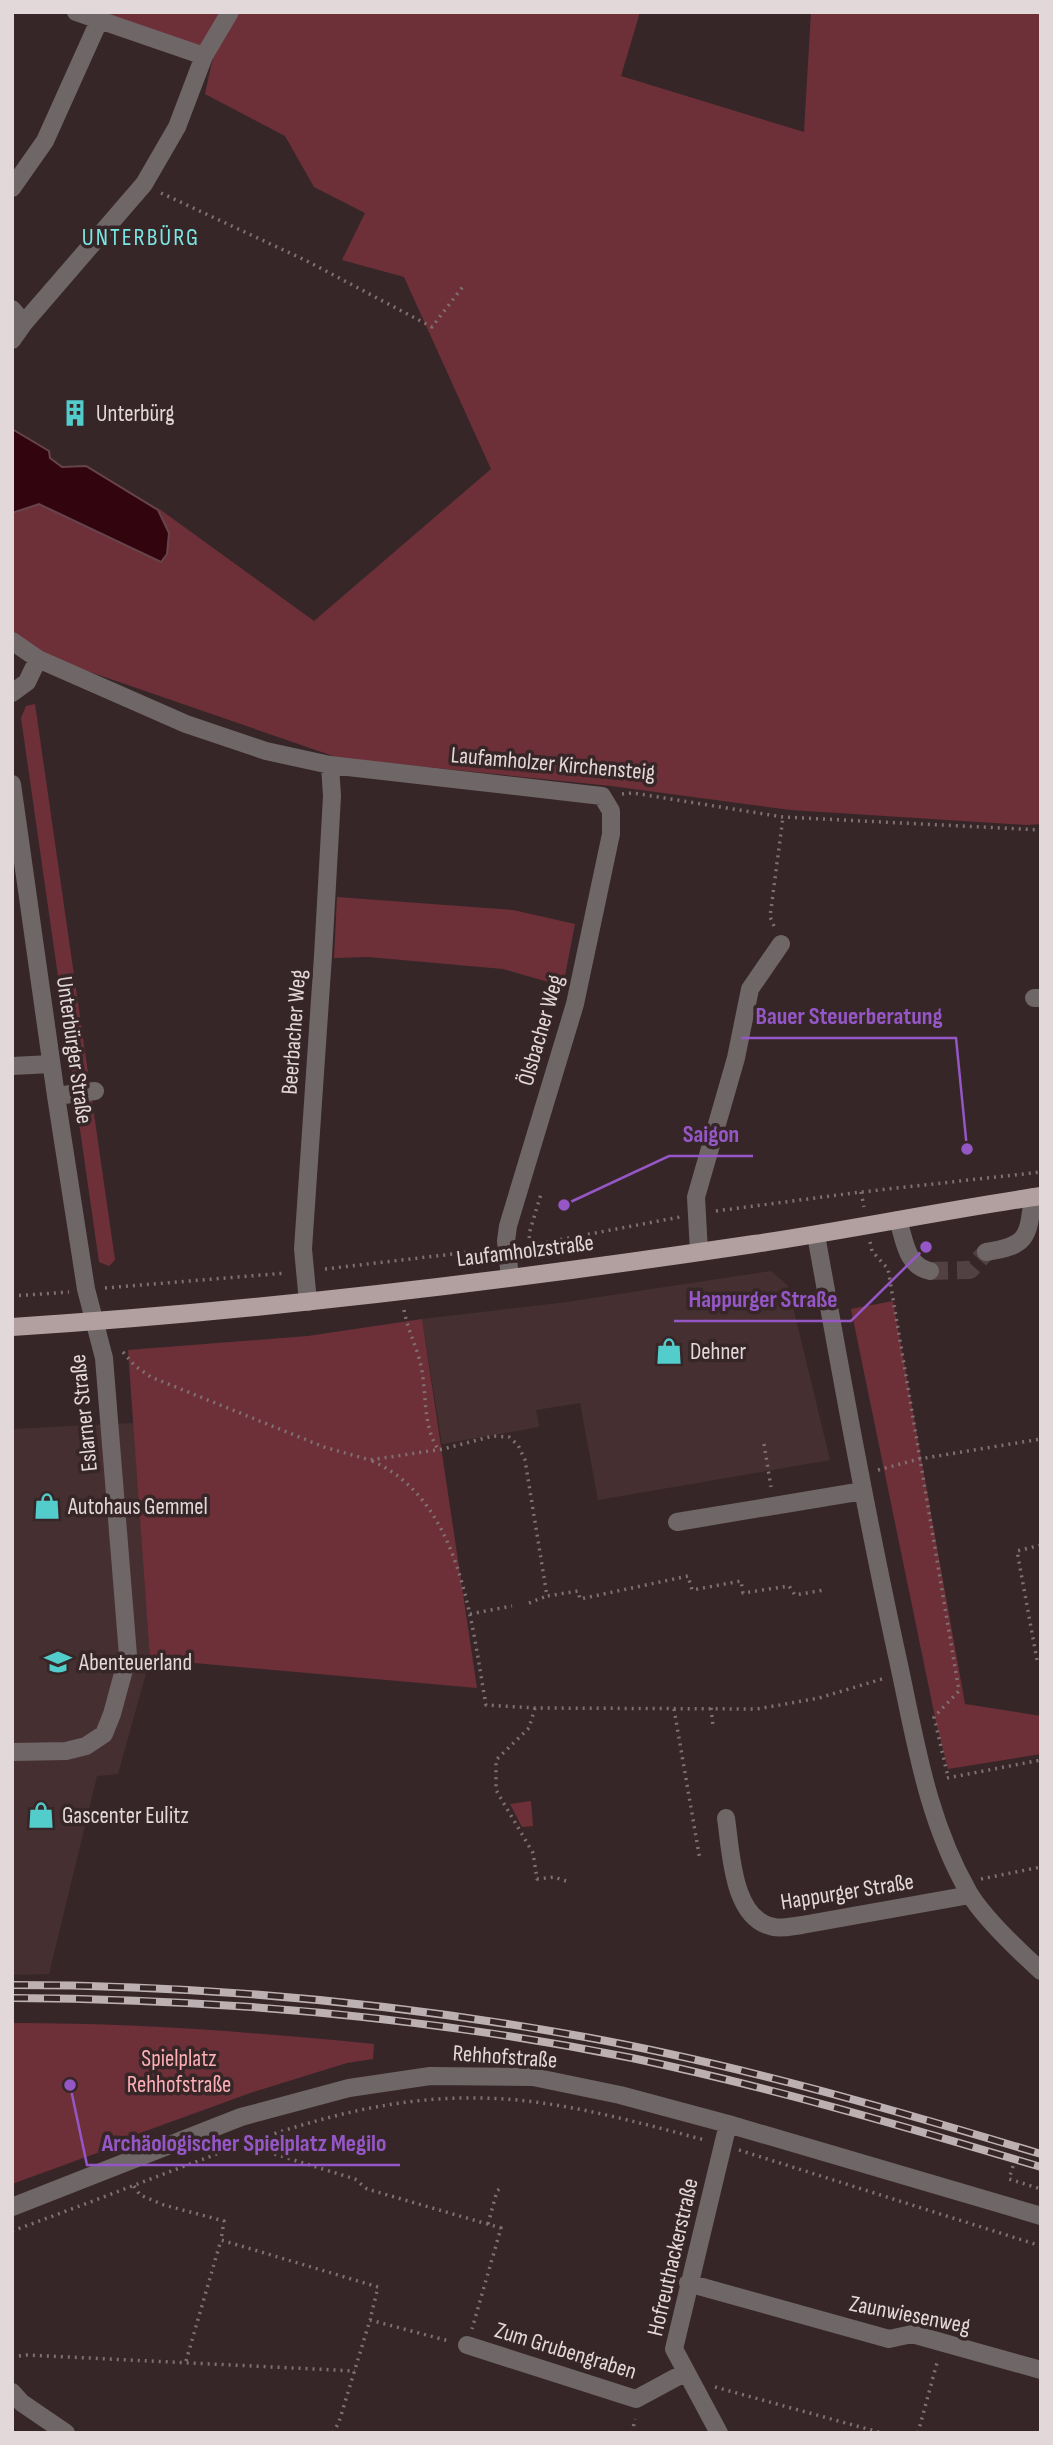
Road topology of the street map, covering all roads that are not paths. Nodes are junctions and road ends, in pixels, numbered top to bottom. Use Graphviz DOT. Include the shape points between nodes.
graph roads {
  1 [pos="76,12"];
  2 [pos="230,12"];
  3 [pos="99,21"];
  4 [pos="204,57"];
  5 [pos="12,188"];
  6 [pos="18,316"];
  7 [pos="12,341"];
  8 [pos="12,641"];
  9 [pos="38,659"];
  10 [pos="12,693"];
  11 [pos="330,765"];
  12 [pos="12,784"];
  13 [pos="602,796"];
  14 [pos="781,944"];
  15 [pos="51,1063"];
  16 [pos="12,1066"];
  17 [pos="95,1091"];
  18 [pos="56,1096"];
  19 [pos="1037,1197"];
  20 [pos="898,1220"];
  21 [pos="816,1235"];
  22 [pos="699,1252"];
  23 [pos="986,1252"];
  24 [pos="930,1270"];
  25 [pos="510,1277"];
  26 [pos="308,1302"];
  27 [pos="96,1322"];
  28 [pos="12,1327"];
  29 [pos="862,1483"];
  30 [pos="677,1522"];
  31 [pos="12,1752"];
  32 [pos="726,1818"];
  33 [pos="968,1891"];
  34 [pos="1041,1971"];
  35 [pos="728,2124"];
  36 [pos="12,2207"];
  37 [pos="1041,2216"];
  38 [pos="688,2283"];
  39 [pos="467,2346"];
  40 [pos="1041,2370"];
  41 [pos="687,2372"];
  42 [pos="12,2392"];
  43 [pos="66,2433"];
  44 [pos="719,2433"];
  1 -- 3 [label="street"];
  2 -- 4 [label="street"];
  3 -- 4 [label="street"];
  3 -- 5 [label="street" via="45,141"];
  4 -- 6 [label="street" via="177,128 144,184"];
  6 -- 7 [label="street"];
  8 -- 9 [label="street"];
  9 -- 10 [label="street" via="27,682"];
  9 -- 11 [label="street, Laufamholzer Kirchensteig" via="186,724 266,751"];
  11 -- 13 [label="street, Laufamholzer Kirchensteig"];
  11 -- 26 [label="street, Beerbacher Weg" via="321,995 307,1186 304,1271"];
  12 -- 15 [label="street, Unterbürger Straße"];
  13 -- 25 [label="street, Ölsbacher Weg" via="611,811 611,834 578,991 510,1217"];
  14 -- 22 [label="street" via="750,989 736,1058 700,1179 695,1214"];
  15 -- 16 [label="street"];
  15 -- 18 [label="street, Unterbürger Straße"];
  17 -- 18 [label="street"];
  18 -- 27 [label="street, Unterbürger Straße" via="86,1289"];
  19 -- 20 [label="main road, Laufamholzstraße"];
  19 -- 23 [label="street" via="1021,1241 1011,1248"];
  20 -- 21 [label="main road, Laufamholzstraße"];
  20 -- 24 [label="street" via="910,1258 919,1268"];
  21 -- 22 [label="main road, Laufamholzstraße"];
  21 -- 29 [label="street"];
  22 -- 25 [label="main road, Laufamholzstraße"];
  25 -- 26 [label="main road, Laufamholzstraße"];
  26 -- 27 [label="main road, Laufamholzstraße"];
  27 -- 28 [label="main road, Laufamholzstraße"];
  27 -- 31 [label="street, Eslarner Straße" via="106,1370 128,1655 104,1734 86,1746 66,1751"];
  29 -- 30 [label="street" via="774,1506"];
  29 -- 33 [label="street" via="911,1734 941,1835"];
  32 -- 33 [label="street, Happurger Straße" via="738,1892 750,1915 774,1927"];
  33 -- 34 [label="street"];
  35 -- 36 [label="street, Rehhofstraße" via="533,2077 430,2076 349,2088 241,2118"];
  35 -- 37 [label="street, Rehhofstraße"];
  35 -- 38 [label="street, Hofreuthackerstraße"];
  38 -- 40 [label="street, Zaunwiesenweg" via="889,2339 912,2334"];
  38 -- 41 [label="street, Hofreuthackerstraße" via="674,2349"];
  39 -- 41 [label="street, Zum Grubengraben" via="636,2399"];
  41 -- 44 [label="street, Hofreuthackerstraße"];
  42 -- 43 [label="street"];
}
